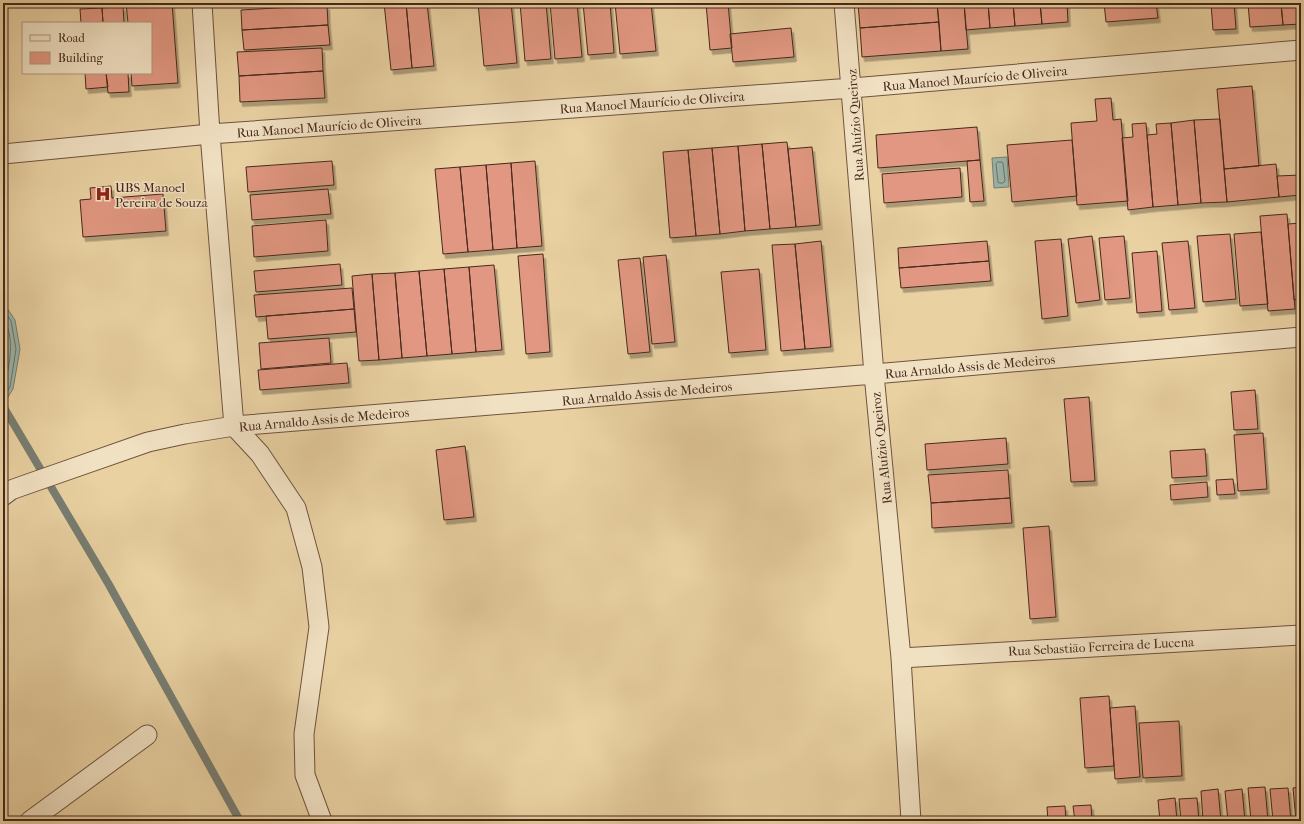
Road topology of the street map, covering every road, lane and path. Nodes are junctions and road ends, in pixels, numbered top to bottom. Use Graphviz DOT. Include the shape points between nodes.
graph roads {
  1 [pos="202,3"];
  2 [pos="844,3"];
  3 [pos="1301,50"];
  4 [pos="852,88"];
  5 [pos="210,134"];
  6 [pos="3,154"];
  7 [pos="1301,337"];
  8 [pos="874,374"];
  9 [pos="234,426"];
  10 [pos="3,496"];
  11 [pos="1301,635"];
  12 [pos="901,658"];
  13 [pos="148,735"];
  14 [pos="30,821"];
  15 [pos="322,821"];
  16 [pos="911,821"];
  1 -- 5 [label="street"];
  2 -- 4 [label="street, Rua Aluízio Queiroz"];
  3 -- 4 [label="street, Rua Manoel Maurício de Oliveira"];
  4 -- 5 [label="street, Rua Manoel Maurício de Oliveira"];
  4 -- 8 [label="street, Rua Aluízio Queiroz"];
  5 -- 6 [label="street, Rua Manoel Maurício de Oliveira"];
  5 -- 9 [label="street"];
  7 -- 8 [label="street, Rua Arnaldo Assis de Medeiros"];
  8 -- 9 [label="street, Rua Arnaldo Assis de Medeiros"];
  8 -- 12 [label="street, Rua Aluízio Queiroz"];
  9 -- 10 [label="street, Rua Arnaldo Assis de Medeiros" via="148,442 22,486"];
  9 -- 15 [label="street" via="260,454 296,508 312,566 319,627 304,734 305,775"];
  11 -- 12 [label="street, Rua Sebastião Ferreira de Lucena"];
  12 -- 16 [label="street, Rua Aluízio Queiroz"];
  13 -- 14 [label="street"];
}
